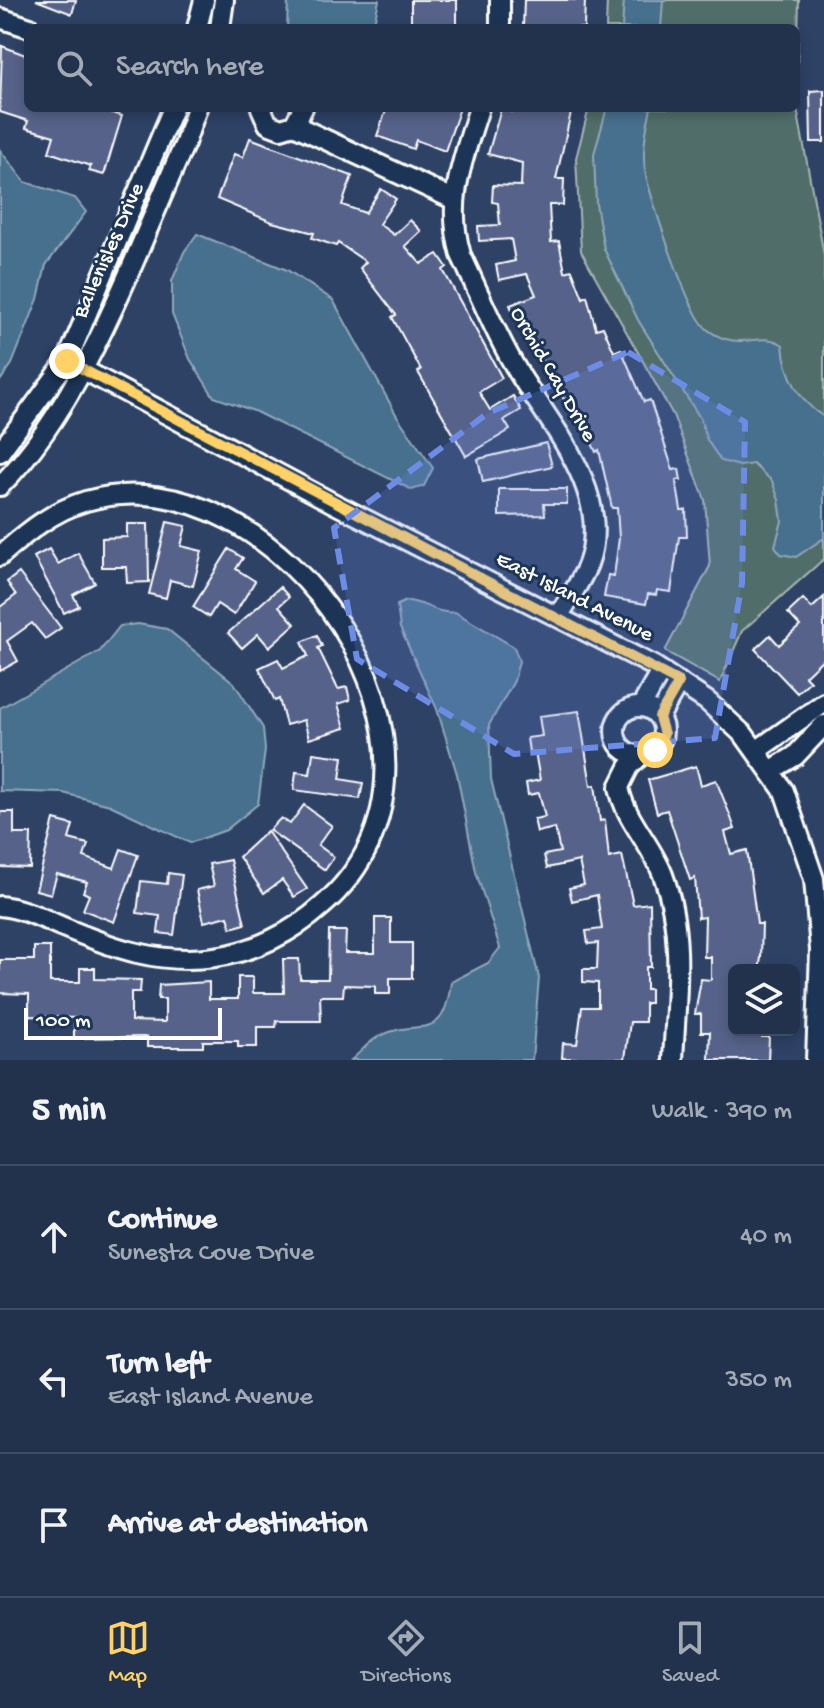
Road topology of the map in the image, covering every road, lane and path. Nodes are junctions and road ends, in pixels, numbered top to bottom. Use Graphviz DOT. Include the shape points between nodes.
graph roads {
  1 [pos="204,0"];
  2 [pos="224,0"];
  3 [pos="500,0"];
  4 [pos="0,18"];
  5 [pos="198,24"];
  6 [pos="221,24"];
  7 [pos="500,24"];
  8 [pos="24,26"];
  9 [pos="171,112"];
  10 [pos="196,112"];
  11 [pos="262,112"];
  12 [pos="301,112"];
  13 [pos="478,112"];
  14 [pos="294,125"];
  15 [pos="453,199"];
  16 [pos="76,365"];
  17 [pos="0,452"];
  18 [pos="0,486"];
  19 [pos="0,556"];
  20 [pos="558,617"];
  21 [pos="661,671"];
  22 [pos="679,682"];
  23 [pos="824,703"];
  24 [pos="641,707"];
  25 [pos="659,717"];
  26 [pos="824,725"];
  27 [pos="618,743"];
  28 [pos="756,751"];
  29 [pos="640,756"];
  30 [pos="770,771"];
  31 [pos="619,787"];
  32 [pos="0,906"];
  33 [pos="820,1022"];
  34 [pos="818,1049"];
  35 [pos="673,1060"];
  1 -- 5 [label="street"];
  2 -- 6 [label="street"];
  3 -- 7 [label="street"];
  4 -- 8 [label="street"];
  9 -- 16 [label="street, Ballenisles Drive"];
  10 -- 16 [label="street, Ballenisles Drive"];
  11 -- 14 [label="street" via="274,128"];
  12 -- 14 [label="street"];
  13 -- 15 [label="street, Orchid Cay Drive"];
  14 -- 15 [label="street"];
  15 -- 20 [label="street, Orchid Cay Drive" via="461,255 518,372 570,452 589,502 588,564"];
  16 -- 17 [label="street, Ballenisles Drive"];
  16 -- 18 [label="street, Ballenisles Drive" via="47,429"];
  16 -- 20 [label="street, East Island Avenue"];
  19 -- 32 [label="street" via="45,520 108,496 165,498 235,526 299,574 342,627 376,700 387,773 376,831 347,882 311,916 261,945 215,957 151,957"];
  20 -- 21 [label="street, East Island Avenue"];
  21 -- 22 [label="street, East Island Avenue"];
  21 -- 24 [label="street"];
  22 -- 25 [label="street"];
  22 -- 28 [label="street, East Island Avenue" via="707,701"];
  23 -- 28 [label="street"];
  24 -- 25 [label="street"];
  24 -- 27 [label="street" via="619,719"];
  25 -- 29 [label="street" via="664,734 660,744"];
  26 -- 30 [label="street" via="795,756"];
  27 -- 29 [label="street"];
  27 -- 31 [label="street"];
  28 -- 30 [label="street, East Island Avenue"];
  29 -- 31 [label="street"];
  30 -- 33 [label="street, East Island Avenue" via="784,791 814,879"];
  31 -- 35 [label="street" via="663,873 674,917"];
  33 -- 34 [label="street, East Island Avenue"];
}
